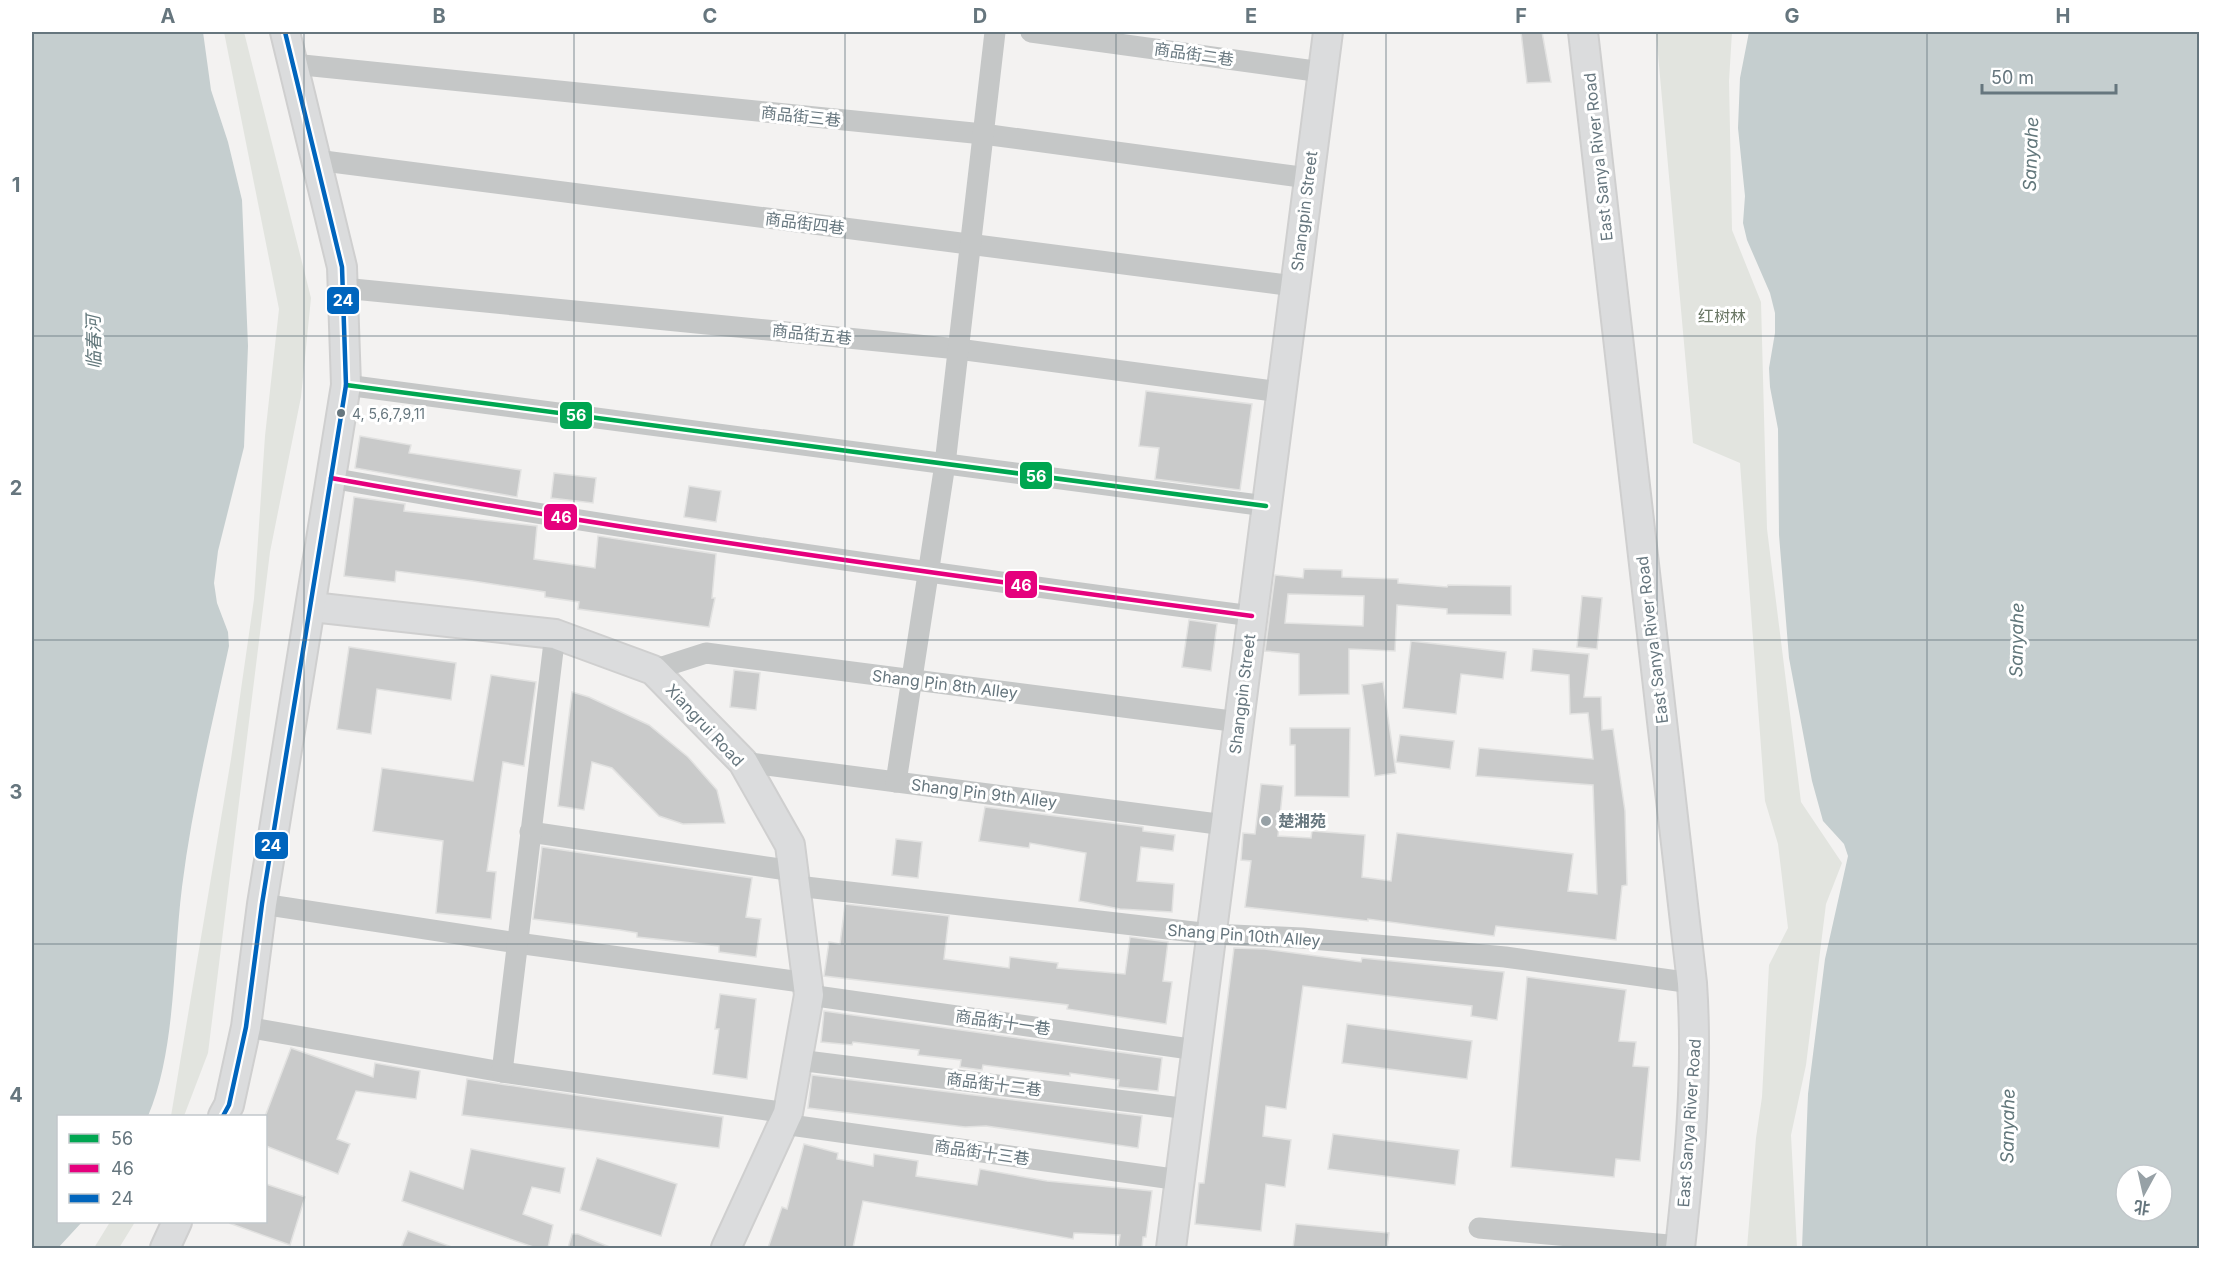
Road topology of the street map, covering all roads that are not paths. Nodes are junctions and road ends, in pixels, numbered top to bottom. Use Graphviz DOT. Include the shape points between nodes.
graph roads {
  1 [pos="285,32"];
  2 [pos="995,32"];
  3 [pos="1031,32"];
  4 [pos="1328,32"];
  5 [pos="1583,32"];
  6 [pos="293,64"];
  7 [pos="1322,72"];
  8 [pos="983,134"];
  9 [pos="316,160"];
  10 [pos="1308,178"];
  11 [pos="970,244"];
  12 [pos="1294,286"];
  13 [pos="342,288"];
  14 [pos="958,349"];
  15 [pos="346,385"];
  16 [pos="1281,392"];
  17 [pos="945,464"];
  18 [pos="331,478"];
  19 [pos="1266,506"];
  20 [pos="928,573"];
  21 [pos="312,607"];
  22 [pos="1252,616"];
  23 [pos="555,634"];
  24 [pos="653,670"];
  25 [pos="912,679"];
  26 [pos="1239,722"];
  27 [pos="743,762"];
  28 [pos="896,782"];
  29 [pos="1226,825"];
  30 [pos="530,832"];
  31 [pos="795,879"];
  32 [pos="262,904"];
  33 [pos="1211,934"];
  34 [pos="517,943"];
  35 [pos="1692,983"];
  36 [pos="809,989"];
  37 [pos="246,1027"];
  38 [pos="1197,1050"];
  39 [pos="798,1060"];
  40 [pos="502,1072"];
  41 [pos="1189,1109"];
  42 [pos="224,1115"];
  43 [pos="786,1118"];
  44 [pos="1180,1180"];
  45 [pos="176,1223"];
  46 [pos="1479,1228"];
  47 [pos="1680,1247"];
  48 [pos="165,1248"];
  49 [pos="726,1248"];
  50 [pos="1171,1248"];
  1 -- 6 [label="street"];
  2 -- 8 [label="street"];
  3 -- 7 [label="street, 商品街二巷"];
  4 -- 7 [label="street, Shangpin Street"];
  5 -- 35 [label="street, East Sanya River Road"];
  6 -- 8 [label="street, 商品街三巷"];
  6 -- 9 [label="street"];
  7 -- 10 [label="street, Shangpin Street"];
  8 -- 10 [label="street, 商品街三巷"];
  8 -- 11 [label="street"];
  9 -- 11 [label="street, 商品街四巷"];
  9 -- 13 [label="street" via="342,267"];
  10 -- 12 [label="street, Shangpin Street"];
  11 -- 12 [label="street, 商品街四巷"];
  11 -- 14 [label="street"];
  12 -- 16 [label="street, Shangpin Street"];
  13 -- 14 [label="street, 商品街五巷"];
  13 -- 15 [label="street"];
  14 -- 16 [label="street, 商品街五巷"];
  14 -- 17 [label="street"];
  15 -- 17 [label="street"];
  15 -- 18 [label="street"];
  16 -- 19 [label="street, Shangpin Street"];
  17 -- 19 [label="street"];
  17 -- 20 [label="street"];
  18 -- 20 [label="street"];
  18 -- 21 [label="street"];
  19 -- 22 [label="street, Shangpin Street"];
  20 -- 22 [label="street"];
  20 -- 25 [label="street"];
  21 -- 23 [label="street, Xiangrui Road"];
  21 -- 32 [label="street"];
  22 -- 26 [label="street, Shangpin Street"];
  23 -- 24 [label="street, Xiangrui Road"];
  23 -- 30 [label="street"];
  24 -- 25 [label="street, Shang Pin 8th Alley" via="706,653"];
  24 -- 27 [label="street, Xiangrui Road"];
  25 -- 26 [label="street, Shang Pin 8th Alley"];
  25 -- 28 [label="street"];
  26 -- 29 [label="street, Shangpin Street"];
  27 -- 28 [label="street, Shang Pin 9th Alley"];
  27 -- 31 [label="street, Xiangrui Road" via="790,845"];
  28 -- 29 [label="street, Shang Pin 9th Alley"];
  29 -- 33 [label="street, Shangpin Street"];
  30 -- 31 [label="street, Shang Pin 10th Alley"];
  30 -- 34 [label="street"];
  31 -- 33 [label="street, Shang Pin 10th Alley"];
  31 -- 36 [label="street, Xiangrui Road"];
  32 -- 34 [label="street, 商品街十一巷"];
  32 -- 37 [label="street"];
  33 -- 35 [label="street, Shang Pin 10th Alley" via="1302,938 1505,957"];
  33 -- 38 [label="street, Shangpin Street"];
  34 -- 36 [label="street, 商品街十一巷"];
  34 -- 40 [label="street"];
  35 -- 47 [label="street, East Sanya River Road" via="1696,1039 1690,1158"];
  36 -- 38 [label="street, 商品街十一巷"];
  36 -- 39 [label="street, Xiangrui Road"];
  37 -- 40 [label="street, 商品街十三巷"];
  37 -- 42 [label="street"];
  38 -- 41 [label="street, Shangpin Street"];
  39 -- 41 [label="street, 商品街十二巷"];
  39 -- 43 [label="street, Xiangrui Road"];
  40 -- 43 [label="street, 商品街十三巷"];
  41 -- 44 [label="street, Shangpin Street"];
  43 -- 44 [label="street, 商品街十三巷"];
  43 -- 49 [label="street, Xiangrui Road"];
  44 -- 50 [label="street, Shangpin Street"];
  45 -- 48 [label="street"];
  46 -- 47 [label="street"];
}
